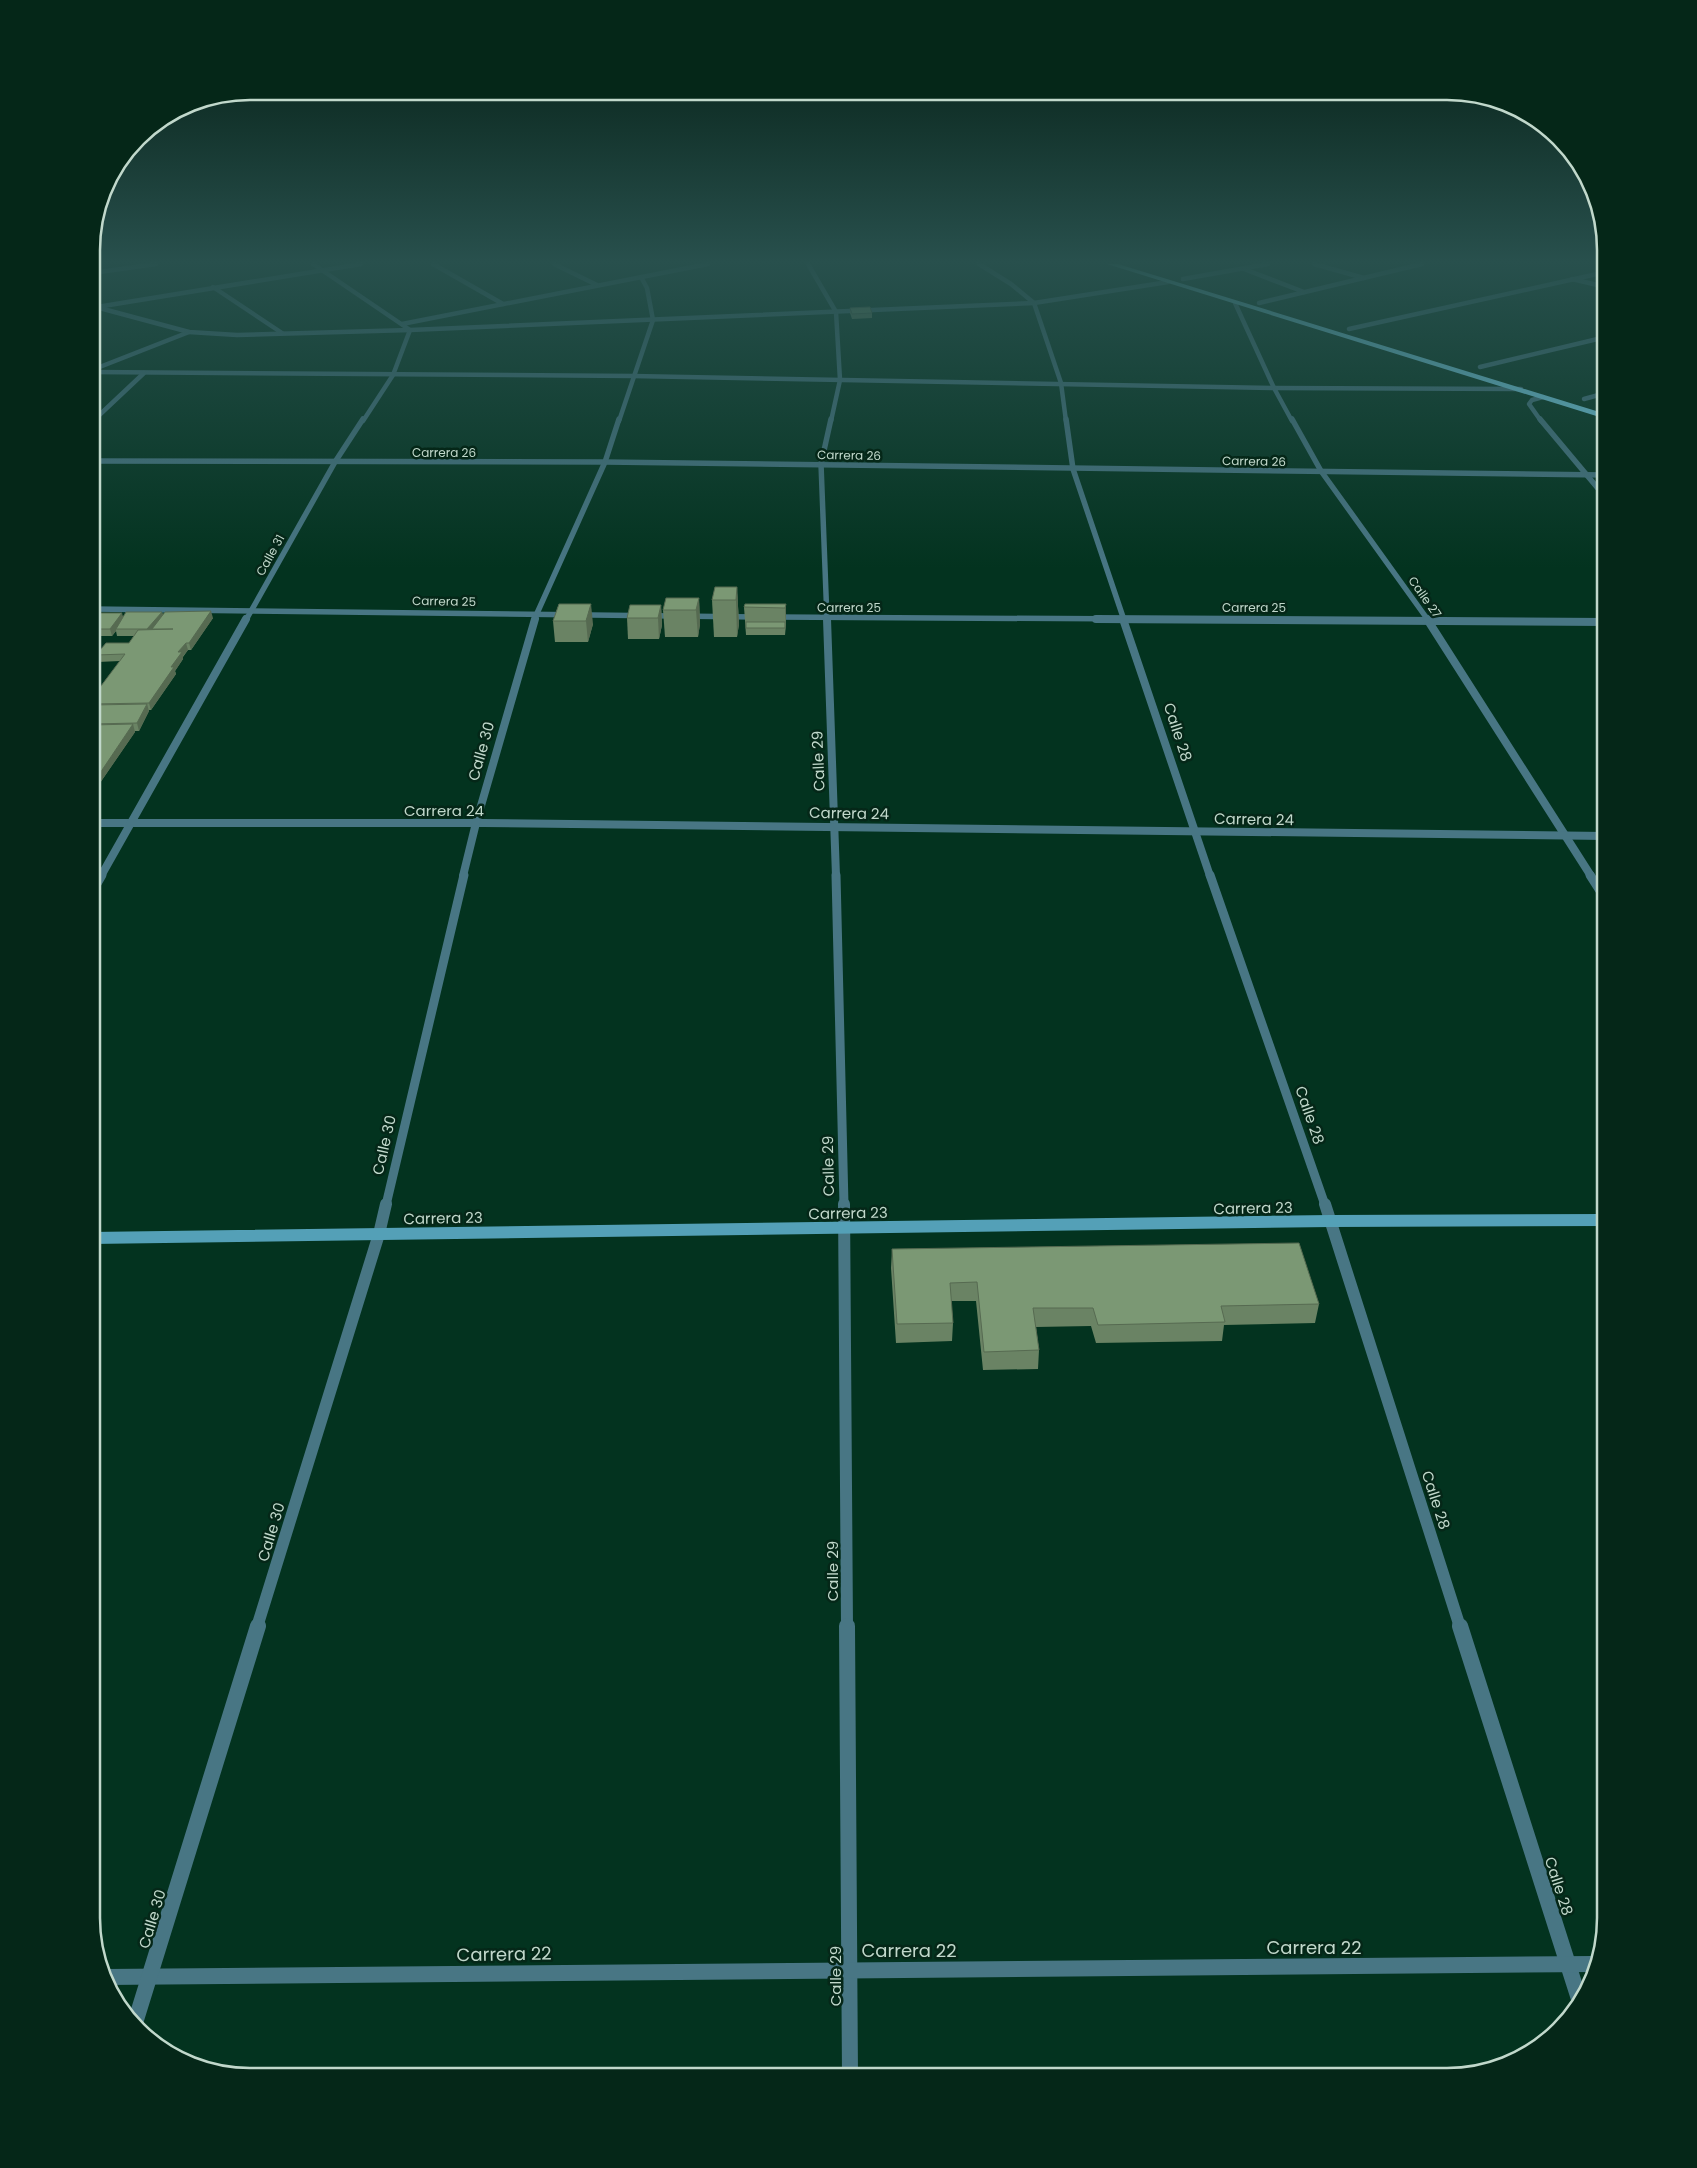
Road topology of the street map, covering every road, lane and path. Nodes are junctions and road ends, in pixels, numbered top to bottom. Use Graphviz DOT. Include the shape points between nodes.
graph roads {
  1 [pos="397,365"];
  2 [pos="637,365"];
  3 [pos="839,365"];
  4 [pos="1055,365"];
  5 [pos="1264,365"];
  6 [pos="1442,365"];
  7 [pos="1471,365"];
  8 [pos="1491,365"];
  9 [pos="1480,368"];
  10 [pos="100,371"];
  11 [pos="144,373"];
  12 [pos="1499,373"];
  13 [pos="393,375"];
  14 [pos="633,376"];
  15 [pos="840,380"];
  16 [pos="1061,382"];
  17 [pos="1274,388"];
  18 [pos="1521,389"];
  19 [pos="1597,395"];
  20 [pos="1575,396"];
  21 [pos="1543,397"];
  22 [pos="1584,399"];
  23 [pos="1597,403"];
  24 [pos="1597,413"];
  25 [pos="100,414"];
  26 [pos="100,461"];
  27 [pos="335,462"];
  28 [pos="605,462"];
  29 [pos="821,464"];
  30 [pos="1073,469"];
  31 [pos="1320,471"];
  32 [pos="1586,475"];
  33 [pos="1597,475"];
  34 [pos="1597,488"];
  35 [pos="100,609"];
  36 [pos="252,609"];
  37 [pos="536,614"];
  38 [pos="826,618"];
  39 [pos="1124,618"];
  40 [pos="1427,620"];
  41 [pos="1597,622"];
  42 [pos="100,824"];
  43 [pos="129,824"];
  44 [pos="476,824"];
  45 [pos="835,827"];
  46 [pos="1195,832"];
  47 [pos="1567,836"];
  48 [pos="1597,836"];
  49 [pos="100,879"];
  50 [pos="1597,885"];
  51 [pos="1597,1220"];
  52 [pos="1331,1222"];
  53 [pos="845,1229"];
  54 [pos="379,1234"];
  55 [pos="100,1238"];
  56 [pos="1568,1964"];
  57 [pos="1590,1964"];
  58 [pos="850,1971"];
  59 [pos="150,1977"];
  60 [pos="112,1978"];
  61 [pos="1577,1993"];
  62 [pos="137,2017"];
  63 [pos="850,2068"];
  1 -- 13 [label="street, Calle 31"];
  2 -- 14 [label="street, Calle 30"];
  3 -- 15 [label="street, Calle 29"];
  4 -- 16 [label="street, Calle 28"];
  5 -- 17 [label="street, Calle 27"];
  6 -- 18 [label="highway"];
  7 -- 9 [label="highway"];
  8 -- 9 [label="street"];
  9 -- 12 [label="highway"];
  10 -- 11 [label="street"];
  11 -- 13 [label="street"];
  11 -- 25 [label="street"];
  13 -- 14 [label="street"];
  13 -- 27 [label="street, Calle 31"];
  14 -- 15 [label="street"];
  14 -- 28 [label="street, Calle 30"];
  15 -- 16 [label="street"];
  15 -- 29 [label="street, Calle 29"];
  16 -- 17 [label="street"];
  16 -- 30 [label="street, Calle 28"];
  17 -- 18 [label="street"];
  17 -- 31 [label="street, Calle 27"];
  18 -- 21 [label="highway"];
  19 -- 22 [label="street"];
  20 -- 22 [label="highway"];
  21 -- 24 [label="highway"];
  21 -- 32 [label="street" via="1532,400 1530,407"];
  22 -- 23 [label="highway"];
  26 -- 27 [label="street, Carrera 26"];
  27 -- 28 [label="street, Carrera 26"];
  27 -- 36 [label="street, Calle 31"];
  28 -- 29 [label="street, Carrera 26"];
  28 -- 37 [label="street, Calle 30"];
  29 -- 30 [label="street, Carrera 26"];
  29 -- 38 [label="street, Calle 29"];
  30 -- 31 [label="street, Carrera 26"];
  30 -- 39 [label="street, Calle 28"];
  31 -- 32 [label="street, Carrera 26"];
  31 -- 40 [label="street, Calle 27"];
  32 -- 33 [label="street, Carrera 26"];
  32 -- 34 [label="street"];
  35 -- 36 [label="street, Carrera 25"];
  36 -- 37 [label="street, Carrera 25"];
  36 -- 43 [label="street, Calle 31"];
  37 -- 38 [label="street, Carrera 25"];
  37 -- 44 [label="street, Calle 30"];
  38 -- 39 [label="street, Carrera 25"];
  38 -- 45 [label="street, Calle 29"];
  39 -- 40 [label="street, Carrera 25"];
  39 -- 46 [label="street, Calle 28"];
  40 -- 41 [label="street, Carrera 25"];
  40 -- 47 [label="street, Calle 27"];
  42 -- 43 [label="street, Carrera 24"];
  43 -- 44 [label="street, Carrera 24"];
  43 -- 49 [label="street, Calle 31"];
  44 -- 45 [label="street, Carrera 24"];
  44 -- 54 [label="street, Calle 30"];
  45 -- 46 [label="street, Carrera 24"];
  45 -- 53 [label="street, Calle 29"];
  46 -- 47 [label="street, Carrera 24"];
  46 -- 52 [label="street, Calle 28"];
  47 -- 48 [label="street, Carrera 24"];
  47 -- 50 [label="street, Calle 27"];
  51 -- 52 [label="street, Carrera 23"];
  52 -- 53 [label="street, Carrera 23"];
  52 -- 56 [label="street, Calle 28"];
  53 -- 54 [label="street, Carrera 23"];
  53 -- 58 [label="street, Calle 29"];
  54 -- 55 [label="street, Carrera 23"];
  54 -- 59 [label="street, Calle 30"];
  56 -- 57 [label="street, Carrera 22"];
  56 -- 58 [label="street, Carrera 22"];
  56 -- 61 [label="street, Calle 28"];
  58 -- 59 [label="street, Carrera 22"];
  58 -- 63 [label="street, Calle 29"];
  59 -- 60 [label="street, Carrera 22"];
  59 -- 62 [label="street, Calle 30"];
}
